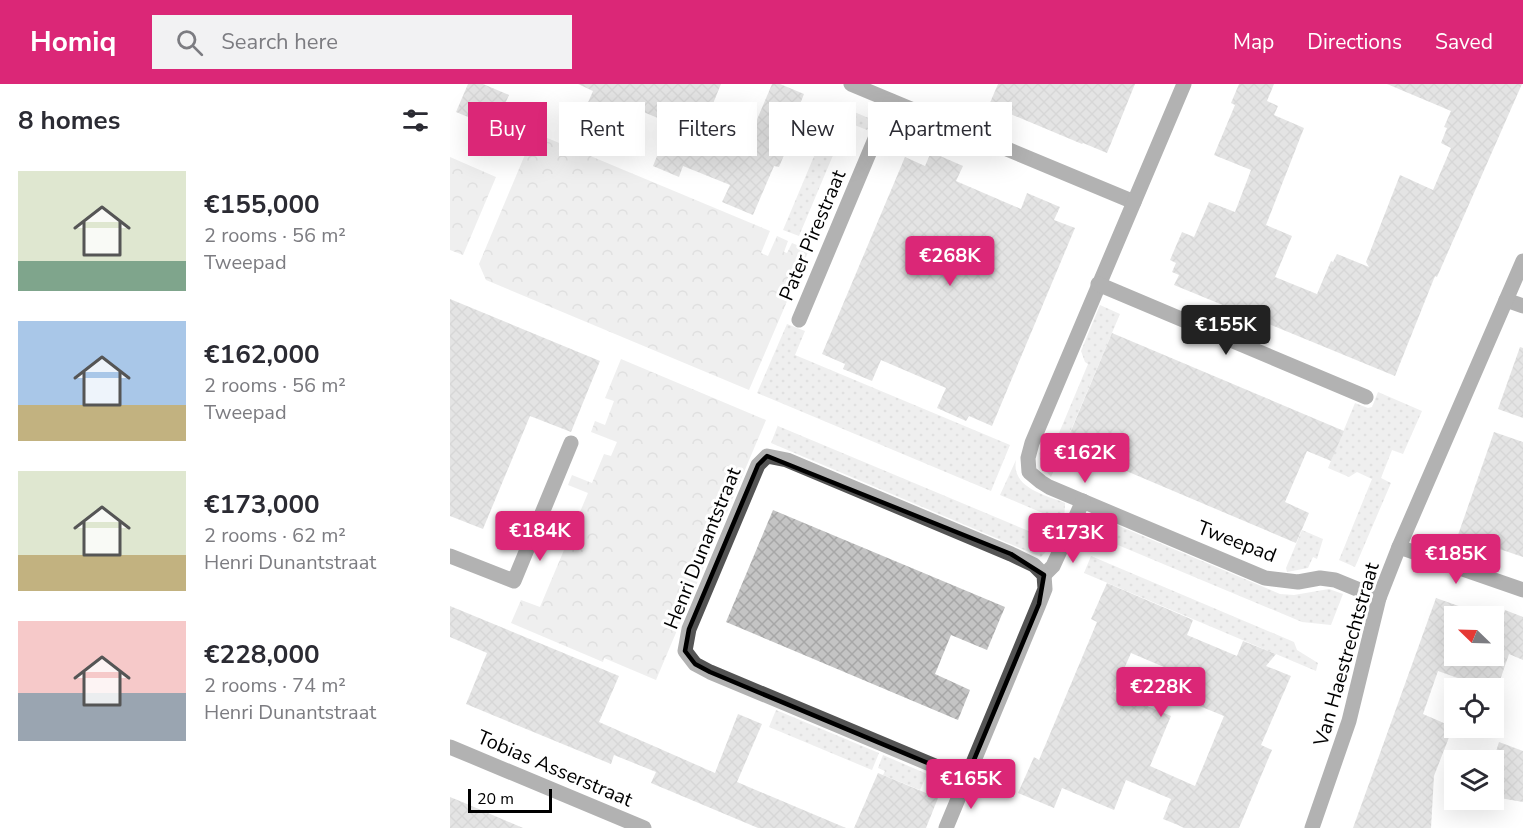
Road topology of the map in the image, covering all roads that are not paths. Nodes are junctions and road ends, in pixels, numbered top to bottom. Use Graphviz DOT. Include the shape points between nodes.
graph roads {
  1 [pos="851,84"];
  2 [pos="1184,84"];
  3 [pos="891,101"];
  4 [pos="1134,202"];
  5 [pos="1523,261"];
  6 [pos="1098,284"];
  7 [pos="1506,300"];
  8 [pos="1523,306"];
  9 [pos="799,320"];
  10 [pos="1366,397"];
  11 [pos="572,443"];
  12 [pos="1083,501"];
  13 [pos="1399,547"];
  14 [pos="450,556"];
  15 [pos="1044,575"];
  16 [pos="1523,590"];
  17 [pos="1379,598"];
  18 [pos="450,747"];
  19 [pos="966,779"];
  20 [pos="644,828"];
  21 [pos="946,828"];
  22 [pos="1312,828"];
  1 -- 3 [label="street"];
  2 -- 4 [label="street"];
  3 -- 4 [label="street"];
  3 -- 9 [label="street, Pater Pirestraat"];
  4 -- 6 [label="street, Tweepad"];
  5 -- 7 [label="street, Van Haestrechtstraat"];
  6 -- 10 [label="street"];
  6 -- 12 [label="street, Tweepad" via="1028,458 1029,472 1041,482"];
  7 -- 8 [label="street"];
  7 -- 13 [label="street, Van Haestrechtstraat"];
  11 -- 14 [label="street" via="514,581"];
  12 -- 15 [label="street" via="1053,566"];
  12 -- 17 [label="street, Tweepad" via="1265,578 1298,582 1335,580"];
  13 -- 16 [label="street"];
  13 -- 17 [label="street, Van Haestrechtstraat"];
  15 -- 19 [label="street" via="1045,589"];
  15 -- 19 [label="street, Henri Dunantstraat" via="1034,565 1011,554 788,460 767,456 758,465 689,629 685,651 695,664"];
  17 -- 22 [label="street, Van Haestrechtstraat" via="1349,721"];
  18 -- 20 [label="street, Tobias Asserstraat"];
  19 -- 21 [label="street"];
}
